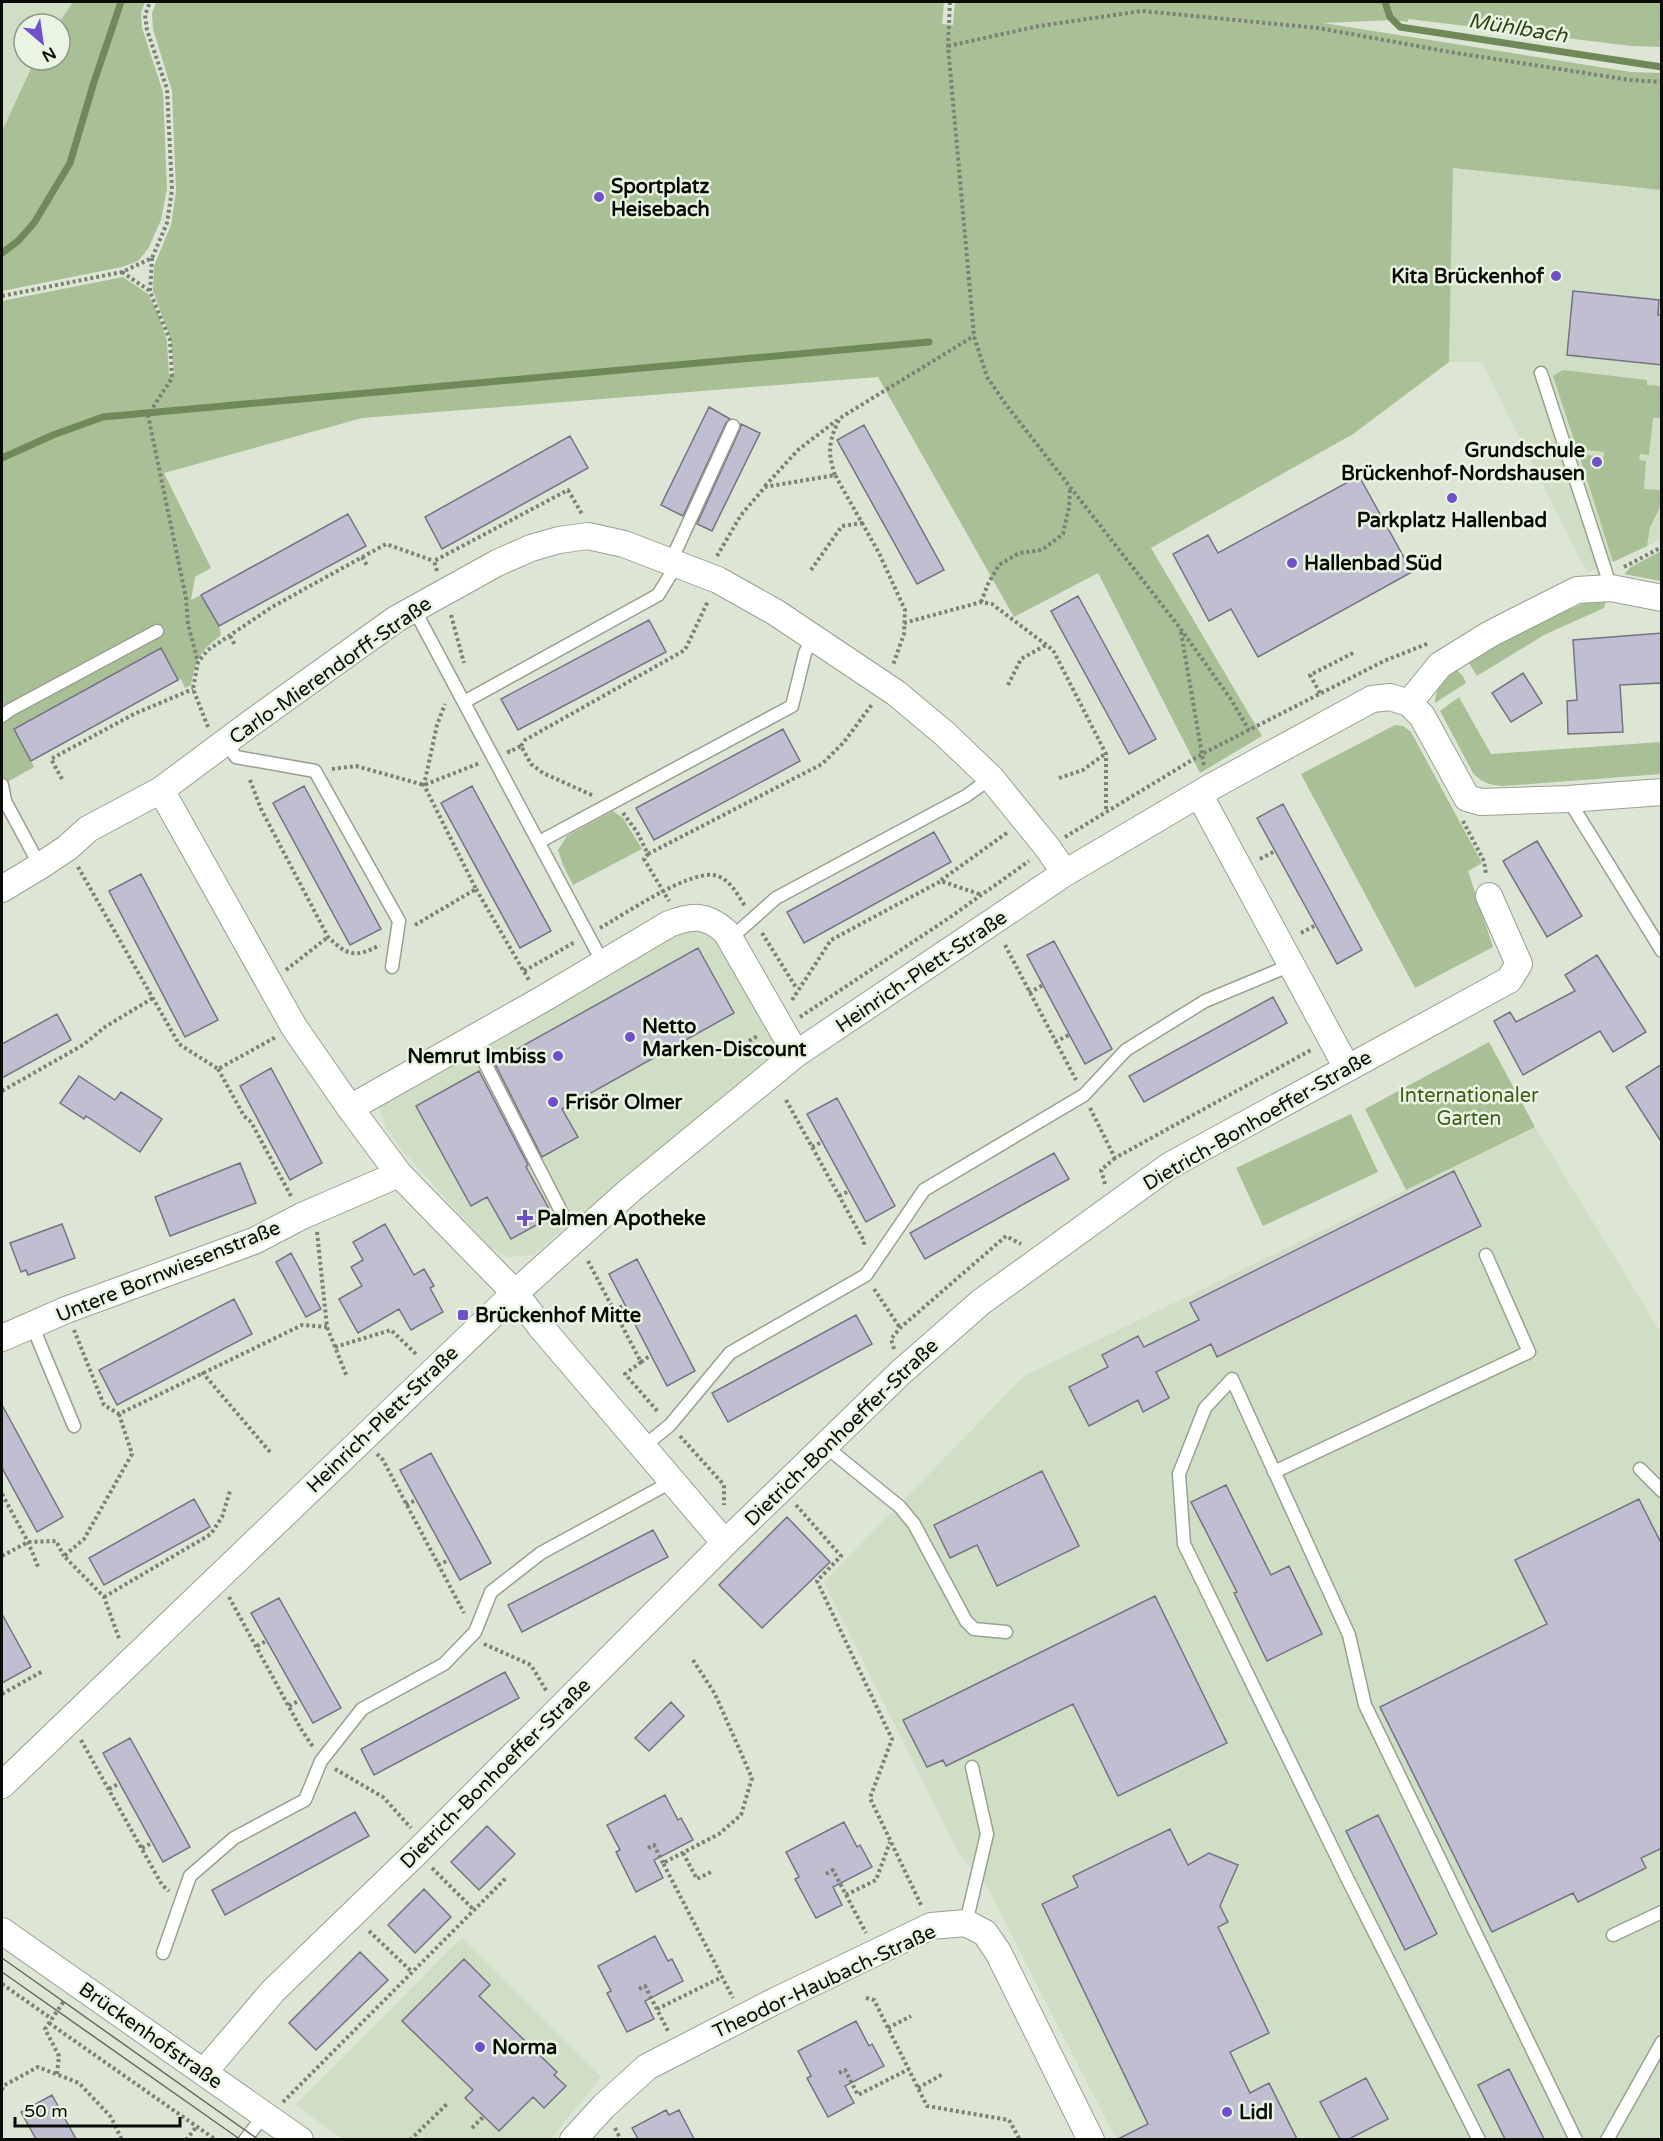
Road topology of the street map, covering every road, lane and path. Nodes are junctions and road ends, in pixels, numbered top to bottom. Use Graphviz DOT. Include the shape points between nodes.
graph roads {
  1 [pos="150,2"];
  2 [pos="950,2"];
  3 [pos="948,46"];
  4 [pos="1662,82"];
  5 [pos="152,258"];
  6 [pos="122,272"];
  7 [pos="150,292"];
  8 [pos="2,296"];
  9 [pos="974,336"];
  10 [pos="1541,374"];
  11 [pos="840,418"];
  12 [pos="733,426"];
  13 [pos="835,475"];
  14 [pos="765,486"];
  15 [pos="1070,488"];
  16 [pos="863,523"];
  17 [pos="1662,547"];
  18 [pos="362,557"];
  19 [pos="434,561"];
  20 [pos="674,563"];
  21 [pos="368,567"];
  22 [pos="811,570"];
  23 [pos="718,580"];
  24 [pos="307,588"];
  25 [pos="1611,588"];
  26 [pos="310,594"];
  27 [pos="1662,598"];
  28 [pos="981,603"];
  29 [pos="414,609"];
  30 [pos="904,623"];
  31 [pos="1180,628"];
  32 [pos="157,631"];
  33 [pos="230,636"];
  34 [pos="812,638"];
  35 [pos="235,645"];
  36 [pos="1046,645"];
  37 [pos="1355,652"];
  38 [pos="462,659"];
  39 [pos="198,662"];
  40 [pos="453,682"];
  41 [pos="1008,685"];
  42 [pos="192,689"];
  43 [pos="1320,693"];
  44 [pos="464,702"];
  45 [pos="1409,703"];
  46 [pos="2,716"];
  47 [pos="1249,730"];
  48 [pos="221,745"];
  49 [pos="521,746"];
  50 [pos="508,752"];
  51 [pos="1106,754"];
  52 [pos="494,758"];
  53 [pos="315,771"];
  54 [pos="261,778"];
  55 [pos="991,778"];
  56 [pos="1059,778"];
  57 [pos="62,779"];
  58 [pos="250,780"];
  59 [pos="2,784"];
  60 [pos="424,785"];
  61 [pos="161,790"];
  62 [pos="1204,791"];
  63 [pos="1662,792"];
  64 [pos="1467,798"];
  65 [pos="1568,799"];
  66 [pos="1106,812"];
  67 [pos="1025,820"];
  68 [pos="538,842"];
  69 [pos="67,848"];
  70 [pos="40,866"];
  71 [pos="1065,873"];
  72 [pos="940,881"];
  73 [pos="2,889"];
  74 [pos="476,889"];
  75 [pos="982,895"];
  76 [pos="1490,896"];
  77 [pos="396,936"];
  78 [pos="328,937"];
  79 [pos="729,937"];
  80 [pos="1005,945"];
  81 [pos="1662,951"];
  82 [pos="603,963"];
  83 [pos="1291,965"];
  84 [pos="392,968"];
  85 [pos="268,984"];
  86 [pos="1043,985"];
  87 [pos="1029,993"];
  88 [pos="153,998"];
  89 [pos="541,1000"];
  90 [pos="787,1010"];
  91 [pos="294,1027"];
  92 [pos="1069,1035"];
  93 [pos="472,1038"];
  94 [pos="1331,1039"];
  95 [pos="1055,1042"];
  96 [pos="796,1054"];
  97 [pos="1347,1068"];
  98 [pos="218,1069"];
  99 [pos="2,1091"];
  100 [pos="1084,1095"];
  101 [pos="786,1100"];
  102 [pos="350,1108"];
  103 [pos="822,1142"];
  104 [pos="812,1147"];
  105 [pos="399,1174"];
  106 [pos="849,1191"];
  107 [pos="839,1196"];
  108 [pos="309,1213"];
  109 [pos="564,1217"];
  110 [pos="1486,1255"];
  111 [pos="1043,1256"];
  112 [pos="588,1261"];
  113 [pos="866,1275"];
  114 [pos="514,1293"];
  115 [pos="625,1305"];
  116 [pos="66,1310"];
  117 [pos="614,1310"];
  118 [pos="32,1325"];
  119 [pos="327,1328"];
  120 [pos="2,1338"];
  121 [pos="335,1348"];
  122 [pos="651,1355"];
  123 [pos="641,1362"];
  124 [pos="433,1370"];
  125 [pos="202,1372"];
  126 [pos="347,1377"];
  127 [pos="119,1414"];
  128 [pos="670,1425"];
  129 [pos="74,1426"];
  130 [pos="363,1437"];
  131 [pos="825,1446"];
  132 [pos="643,1447"];
  133 [pos="270,1452"];
  134 [pos="1640,1469"];
  135 [pos="1274,1472"];
  136 [pos="673,1481"];
  137 [pos="781,1489"];
  138 [pos="230,1491"];
  139 [pos="1662,1491"];
  140 [pos="2,1494"];
  141 [pos="416,1500"];
  142 [pos="406,1505"];
  143 [pos="28,1542"];
  144 [pos="725,1543"];
  145 [pos="2,1556"];
  146 [pos="64,1556"];
  147 [pos="449,1560"];
  148 [pos="438,1565"];
  149 [pos="39,1569"];
  150 [pos="214,1581"];
  151 [pos="104,1598"];
  152 [pos="475,1632"];
  153 [pos="1006,1632"];
  154 [pos="266,1641"];
  155 [pos="257,1646"];
  156 [pos="693,1660"];
  157 [pos="129,1663"];
  158 [pos="42,1671"];
  159 [pos="2,1694"];
  160 [pos="300,1700"];
  161 [pos="289,1706"];
  162 [pos="561,1709"];
  163 [pos="84,1744"];
  164 [pos="321,1761"];
  165 [pos="972,1767"];
  166 [pos="120,1783"];
  167 [pos="2,1785"];
  168 [pos="108,1789"];
  169 [pos="891,1841"];
  170 [pos="152,1843"];
  171 [pos="142,1848"];
  172 [pos="421,1848"];
  173 [pos="648,1848"];
  174 [pos="683,1853"];
  175 [pos="663,1863"];
  176 [pos="711,1872"];
  177 [pos="826,1874"];
  178 [pos="506,1878"];
  179 [pos="846,1895"];
  180 [pos="180,1902"];
  181 [pos="474,1910"];
  182 [pos="1662,1912"];
  183 [pos="353,1914"];
  184 [pos="966,1923"];
  185 [pos="932,1926"];
  186 [pos="2,1931"];
  187 [pos="1613,1935"];
  188 [pos="164,1953"];
  189 [pos="876,1953"];
  190 [pos="412,1972"];
  191 [pos="722,1977"];
  192 [pos="77,1983"];
  193 [pos="2,1984"];
  194 [pos="639,1989"];
  195 [pos="866,1998"];
  196 [pos="657,2009"];
  197 [pos="911,2016"];
  198 [pos="742,2018"];
  199 [pos="51,2021"];
  200 [pos="888,2028"];
  201 [pos="1662,2042"];
  202 [pos="678,2051"];
  203 [pos="909,2069"];
  204 [pos="204,2072"];
  205 [pos="839,2073"];
  206 [pos="57,2074"];
  207 [pos="943,2074"];
  208 [pos="2,2087"];
  209 [pos="918,2088"];
  210 [pos="448,2103"];
  211 [pos="484,2116"];
  212 [pos="267,2117"];
  213 [pos="197,2126"];
  214 [pos="472,2128"];
  215 [pos="122,2139"];
  216 [pos="186,2139"];
  217 [pos="216,2139"];
  218 [pos="245,2139"];
  219 [pos="300,2139"];
  220 [pos="410,2139"];
  221 [pos="573,2139"];
  222 [pos="1020,2139"];
  223 [pos="1091,2139"];
  224 [pos="1479,2139"];
  225 [pos="1576,2139"];
  226 [pos="1608,2139"];
  1 -- 5 [label="path" via="145,15 147,30 167,89 172,190 167,223"];
  2 -- 3 [label="path"];
  3 -- 4 [label="path" via="1039,26 1142,11 1318,28 1495,59"];
  3 -- 9 [label="path"];
  5 -- 6 [label="path"];
  5 -- 7 [label="path"];
  6 -- 7 [label="path"];
  6 -- 8 [label="path"];
  7 -- 39 [label="path" via="170,340 172,378 148,415"];
  9 -- 11 [label="path"];
  9 -- 15 [label="path" via="987,377"];
  10 -- 25 [label="lane"];
  11 -- 13 [label="path" via="832,434 829,457"];
  11 -- 14 [label="path" via="798,450"];
  12 -- 20 [label="lane"];
  15 -- 28 [label="path" via="1063,534 1042,550 1019,553 999,565"];
  15 -- 31 [label="path"];
  16 -- 22 [label="path" via="842,525"];
  17 -- 25 [label="path" via="1622,568"];
  18 -- 19 [label="path" via="386,544"];
  18 -- 21 [label="path"];
  18 -- 24 [label="path"];
  20 -- 23 [label="street, Carlo-Mierendorff-Straße"];
  20 -- 29 [label="street, Carlo-Mierendorff-Straße" via="624,544 588,536 559,540 497,563"];
  20 -- 44 [label="lane" via="658,595"];
  23 -- 34 [label="street, Carlo-Mierendorff-Straße"];
  23 -- 49 [label="path" via="685,650 525,740"];
  24 -- 26 [label="path"];
  24 -- 33 [label="path"];
  25 -- 27 [label="street"];
  25 -- 45 [label="street" via="1577,590 1490,634 1440,665"];
  28 -- 30 [label="path"];
  28 -- 36 [label="path" via="992,604"];
  29 -- 40 [label="lane"];
  29 -- 48 [label="street, Carlo-Mierendorff-Straße"];
  31 -- 47 [label="path"];
  31 -- 62 [label="path"];
  32 -- 46 [label="lane"];
  33 -- 35 [label="path"];
  33 -- 39 [label="path" via="208,650"];
  34 -- 55 [label="street, Carlo-Mierendorff-Straße" via="896,693"];
  34 -- 68 [label="lane" via="792,706"];
  36 -- 41 [label="path" via="1021,659"];
  36 -- 51 [label="path" via="1053,650"];
  37 -- 43 [label="path" via="1310,675"];
  38 -- 40 [label="path"];
  39 -- 42 [label="path"];
  40 -- 44 [label="lane"];
  40 -- 60 [label="path" via="437,725"];
  42 -- 48 [label="path"];
  42 -- 57 [label="path" via="134,714 51,759"];
  44 -- 52 [label="lane"];
  45 -- 62 [label="street, Heinrich-Plett-Straße" via="1390,697 1372,699"];
  45 -- 64 [label="street" via="1422,716"];
  48 -- 53 [label="lane" via="236,757"];
  48 -- 58 [label="path"];
  48 -- 61 [label="street, Carlo-Mierendorff-Straße"];
  50 -- 52 [label="path"];
  51 -- 56 [label="path" via="1083,770"];
  51 -- 66 [label="path"];
  52 -- 60 [label="path"];
  52 -- 68 [label="lane"];
  53 -- 60 [label="path" via="356,766"];
  53 -- 77 [label="lane" via="399,921"];
  54 -- 58 [label="path"];
  55 -- 67 [label="street, Carlo-Mierendorff-Straße"];
  55 -- 79 [label="lane" via="966,796 776,898"];
  58 -- 78 [label="path" via="261,809"];
  59 -- 70 [label="lane" via="5,801"];
  60 -- 74 [label="path"];
  61 -- 69 [label="street, Carlo-Mierendorff-Straße" via="88,829"];
  61 -- 85 [label="street"];
  62 -- 71 [label="street, Heinrich-Plett-Straße"];
  62 -- 83 [label="street"];
  63 -- 65 [label="street"];
  64 -- 65 [label="street" via="1481,802"];
  64 -- 76 [label="path" via="1461,817 1484,861"];
  65 -- 81 [label="lane"];
  67 -- 71 [label="street, Carlo-Mierendorff-Straße"];
  67 -- 72 [label="path"];
  68 -- 82 [label="lane"];
  69 -- 70 [label="street, Carlo-Mierendorff-Straße"];
  69 -- 88 [label="path"];
  70 -- 73 [label="street, Carlo-Mierendorff-Straße"];
  71 -- 96 [label="street, Heinrich-Plett-Straße"];
  72 -- 75 [label="path"];
  72 -- 90 [label="path" via="831,940"];
  74 -- 77 [label="path"];
  74 -- 89 [label="path"];
  76 -- 97 [label="street, Dietrich-Bonhoeffer-Straße" via="1519,964 1509,980"];
  77 -- 78 [label="path" via="364,953 344,952"];
  77 -- 84 [label="lane"];
  78 -- 85 [label="path"];
  79 -- 82 [label="street" via="713,921 687,917"];
  79 -- 96 [label="street"];
  80 -- 87 [label="path"];
  82 -- 89 [label="street"];
  83 -- 94 [label="street"];
  83 -- 100 [label="lane" via="1205,1001 1126,1050"];
  85 -- 91 [label="street"];
  86 -- 87 [label="path"];
  87 -- 95 [label="path"];
  88 -- 98 [label="path" via="179,1044"];
  88 -- 99 [label="path" via="105,1027 83,1046"];
  89 -- 93 [label="street"];
  91 -- 98 [label="path"];
  91 -- 102 [label="street"];
  92 -- 95 [label="path"];
  93 -- 102 [label="street"];
  93 -- 109 [label="lane"];
  94 -- 97 [label="street"];
  94 -- 100 [label="path" via="1115,1158"];
  95 -- 100 [label="path"];
  96 -- 114 [label="street, Heinrich-Plett-Straße" via="629,1191"];
  97 -- 111 [label="street, Dietrich-Bonhoeffer-Straße" via="1169,1166"];
  98 -- 108 [label="path" via="244,1116"];
  100 -- 113 [label="lane" via="924,1190"];
  101 -- 104 [label="path"];
  102 -- 105 [label="street"];
  103 -- 104 [label="path"];
  104 -- 107 [label="path"];
  105 -- 108 [label="street, Untere Bornwiesenstraße"];
  105 -- 114 [label="street"];
  106 -- 107 [label="path"];
  107 -- 113 [label="path" via="864,1241"];
  108 -- 116 [label="street, Untere Bornwiesenstraße" via="254,1241"];
  108 -- 119 [label="path"];
  110 -- 135 [label="lane" via="1529,1352"];
  111 -- 113 [label="path" via="1005,1236 900,1328"];
  111 -- 131 [label="street, Dietrich-Bonhoeffer-Straße" via="981,1302"];
  112 -- 117 [label="path"];
  113 -- 128 [label="lane" via="730,1353"];
  114 -- 124 [label="street, Heinrich-Plett-Straße"];
  114 -- 132 [label="street"];
  115 -- 117 [label="path"];
  116 -- 118 [label="street, Untere Bornwiesenstraße"];
  116 -- 127 [label="path" via="104,1405"];
  117 -- 123 [label="path"];
  118 -- 120 [label="street, Untere Bornwiesenstraße"];
  118 -- 129 [label="lane"];
  119 -- 121 [label="path"];
  119 -- 125 [label="path" via="302,1325"];
  121 -- 124 [label="path" via="392,1330"];
  121 -- 126 [label="path"];
  122 -- 123 [label="path"];
  123 -- 128 [label="path" via="625,1374"];
  124 -- 130 [label="street, Heinrich-Plett-Straße"];
  125 -- 127 [label="path"];
  125 -- 133 [label="path"];
  127 -- 146 [label="path" via="132,1454 84,1539"];
  128 -- 132 [label="lane"];
  128 -- 144 [label="path" via="724,1485"];
  130 -- 142 [label="path" via="383,1460"];
  130 -- 150 [label="street, Heinrich-Plett-Straße"];
  131 -- 137 [label="street, Dietrich-Bonhoeffer-Straße"];
  131 -- 153 [label="lane" via="900,1507 914,1524 966,1622 974,1629"];
  132 -- 136 [label="street"];
  134 -- 139 [label="lane"];
  135 -- 224 [label="lane" via="1232,1379 1205,1408 1179,1474 1184,1544"];
  135 -- 225 [label="lane" via="1349,1635 1365,1705"];
  136 -- 144 [label="street"];
  136 -- 152 [label="lane" via="541,1553 490,1592"];
  137 -- 144 [label="street, Dietrich-Bonhoeffer-Straße"];
  137 -- 169 [label="path" via="841,1556 817,1581 892,1739 870,1798"];
  138 -- 151 [label="path" via="222,1517 211,1534"];
  140 -- 143 [label="path"];
  141 -- 142 [label="path"];
  142 -- 148 [label="path"];
  143 -- 145 [label="path"];
  143 -- 146 [label="path" via="56,1541"];
  143 -- 149 [label="path"];
  144 -- 162 [label="street, Dietrich-Bonhoeffer-Straße"];
  146 -- 151 [label="path"];
  147 -- 148 [label="path"];
  148 -- 152 [label="path"];
  150 -- 155 [label="path" via="233,1601"];
  150 -- 157 [label="street, Heinrich-Plett-Straße"];
  151 -- 157 [label="path"];
  152 -- 162 [label="path" via="483,1644 531,1665"];
  152 -- 164 [label="lane" via="444,1664 362,1708"];
  154 -- 155 [label="path"];
  155 -- 161 [label="path"];
  156 -- 174 [label="path" via="715,1694 752,1778 741,1815 719,1834"];
  157 -- 167 [label="street, Heinrich-Plett-Straße"];
  158 -- 159 [label="path"];
  160 -- 161 [label="path"];
  161 -- 164 [label="path"];
  162 -- 172 [label="street, Dietrich-Bonhoeffer-Straße"];
  163 -- 168 [label="path"];
  164 -- 172 [label="path" via="383,1797"];
  164 -- 180 [label="lane" via="305,1800 234,1838 190,1876"];
  165 -- 184 [label="lane" via="987,1834"];
  166 -- 168 [label="path"];
  168 -- 171 [label="path"];
  169 -- 179 [label="path" via="876,1880"];
  169 -- 185 [label="path"];
  170 -- 171 [label="path"];
  171 -- 180 [label="path" via="162,1885"];
  172 -- 181 [label="path"];
  172 -- 183 [label="street, Dietrich-Bonhoeffer-Straße"];
  173 -- 175 [label="path" via="654,1845"];
  174 -- 175 [label="path"];
  174 -- 176 [label="path" via="697,1879"];
  175 -- 191 [label="path"];
  177 -- 179 [label="path" via="833,1870"];
  178 -- 181 [label="path"];
  179 -- 189 [label="path"];
  180 -- 188 [label="lane"];
  181 -- 190 [label="path"];
  182 -- 187 [label="lane"];
  183 -- 190 [label="path"];
  183 -- 204 [label="street, Dietrich-Bonhoeffer-Straße" via="273,1991"];
  184 -- 185 [label="street, Theodor-Haubach-Straße"];
  184 -- 223 [label="street" via="985,1934 998,1952"];
  185 -- 189 [label="street, Theodor-Haubach-Straße"];
  186 -- 192 [label="street, Brückenhofstraße"];
  189 -- 198 [label="street, Theodor-Haubach-Straße"];
  190 -- 212 [label="path"];
  191 -- 196 [label="path"];
  191 -- 198 [label="path"];
  192 -- 199 [label="path"];
  192 -- 204 [label="street, Brückenhofstraße"];
  193 -- 199 [label="path"];
  194 -- 196 [label="path" via="645,1986"];
  195 -- 200 [label="path" via="874,2000"];
  196 -- 202 [label="path"];
  197 -- 200 [label="path"];
  198 -- 202 [label="street, Theodor-Haubach-Straße"];
  199 -- 206 [label="path" via="45,2029 59,2056"];
  199 -- 213 [label="path"];
  200 -- 203 [label="path"];
  201 -- 226 [label="lane"];
  202 -- 221 [label="street, Theodor-Haubach-Straße" via="639,2073"];
  203 -- 205 [label="path" via="858,2096 845,2070"];
  203 -- 209 [label="path"];
  204 -- 212 [label="street, Brückenhofstraße"];
  206 -- 208 [label="path" via="38,2067"];
  206 -- 215 [label="path" via="79,2083 111,2117"];
  207 -- 209 [label="path"];
  209 -- 222 [label="path" via="927,2106 1009,2120"];
  210 -- 220 [label="path"];
  211 -- 214 [label="path"];
  212 -- 218 [label="lane"];
  212 -- 219 [label="street, Brückenhofstraße"];
  213 -- 216 [label="path"];
  213 -- 217 [label="path"];
}
